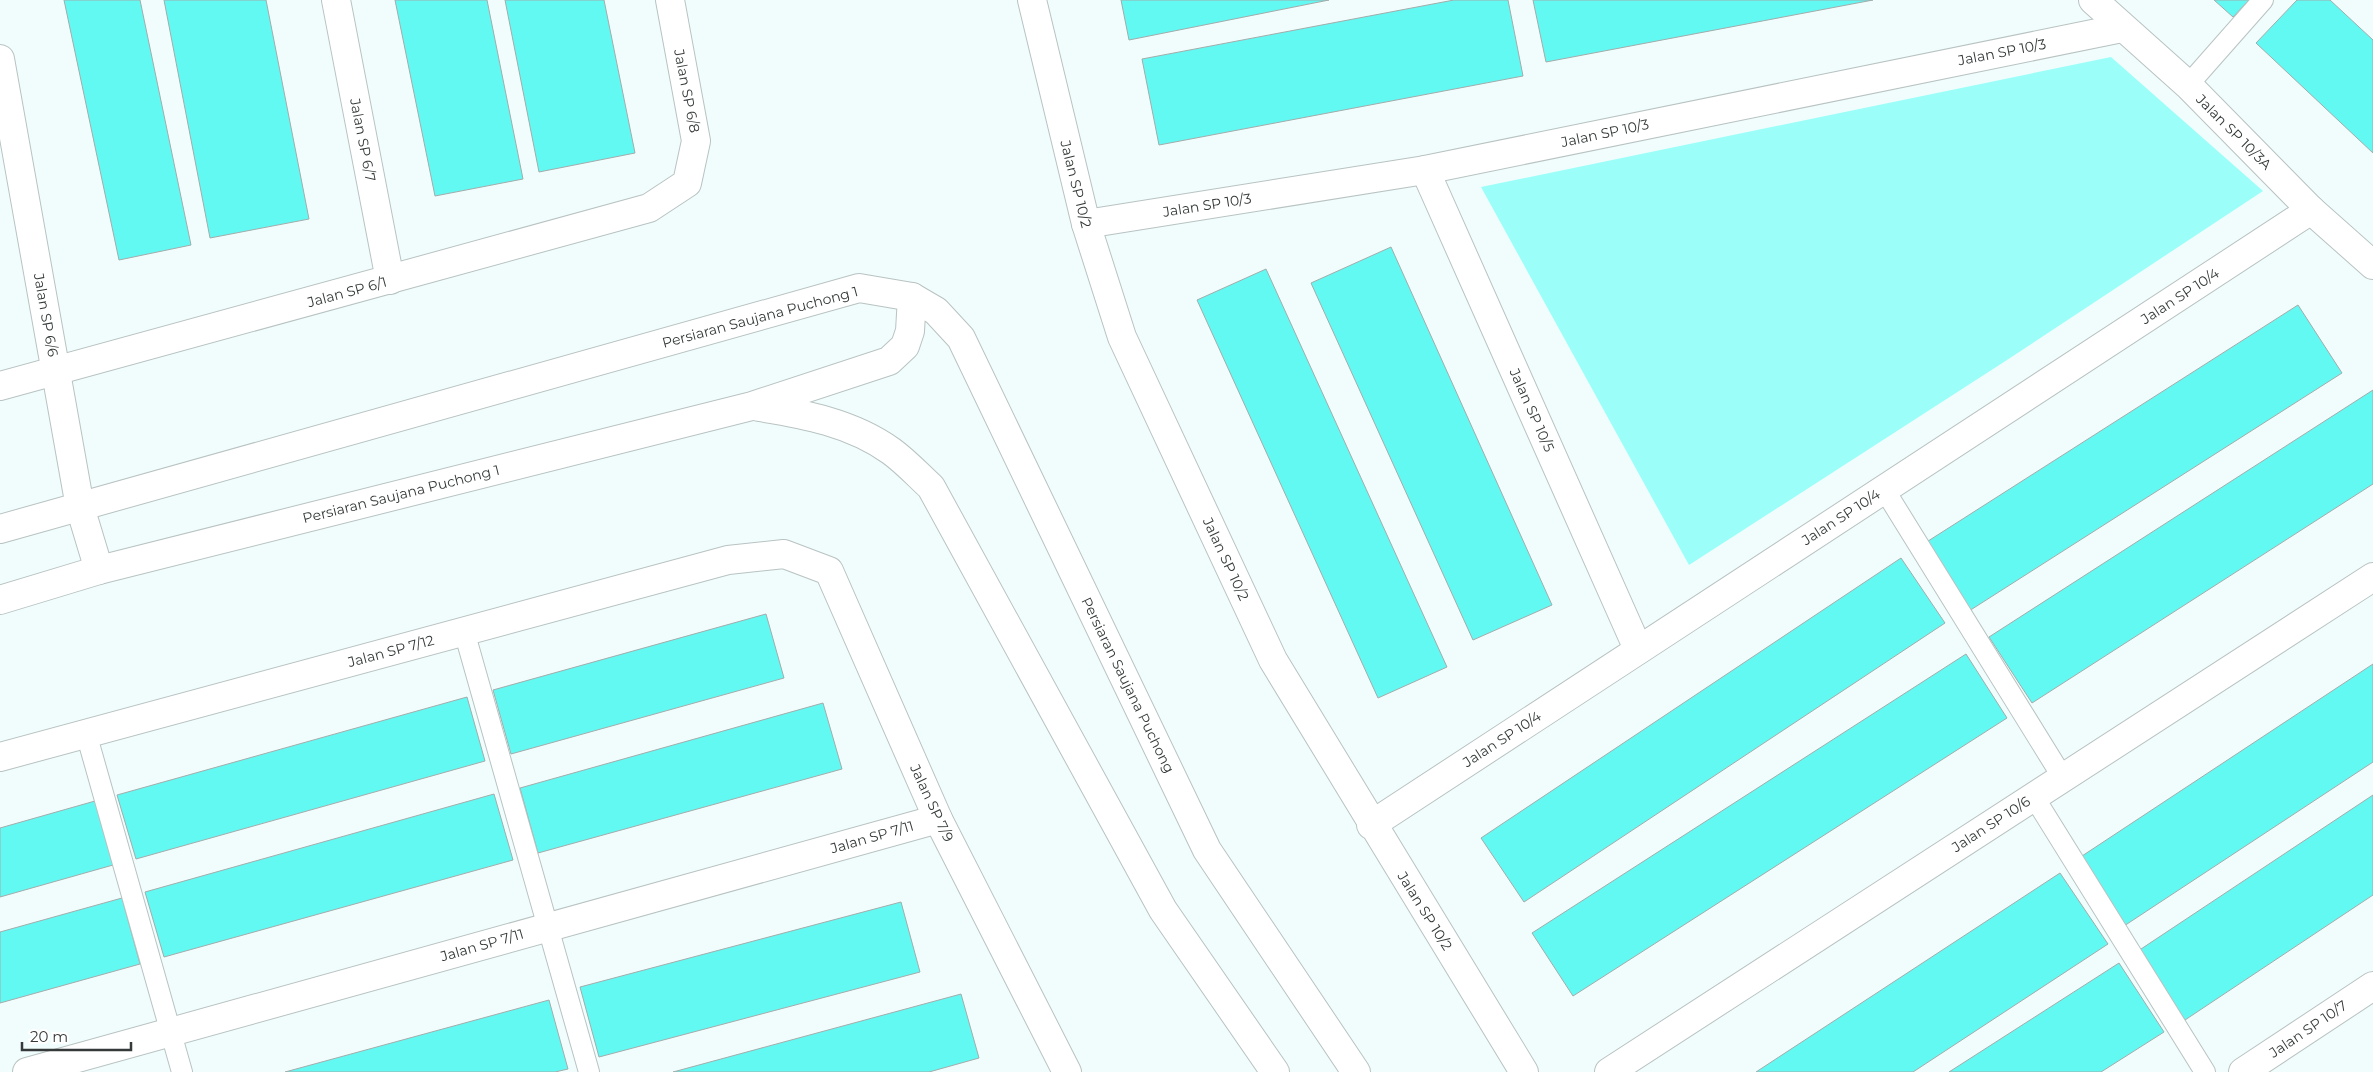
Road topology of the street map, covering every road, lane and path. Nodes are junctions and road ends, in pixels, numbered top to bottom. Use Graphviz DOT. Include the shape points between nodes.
graph roads {
  1 [pos="336,0"];
  2 [pos="670,0"];
  3 [pos="1032,0"];
  4 [pos="2093,0"];
  5 [pos="2263,0"];
  6 [pos="2122,28"];
  7 [pos="0,59"];
  8 [pos="2188,85"];
  9 [pos="1425,170"];
  10 [pos="687,183"];
  11 [pos="2311,210"];
  12 [pos="1086,224"];
  13 [pos="2373,265"];
  14 [pos="390,280"];
  15 [pos="912,297"];
  16 [pos="56,371"];
  17 [pos="0,386"];
  18 [pos="752,406"];
  19 [pos="1884,489"];
  20 [pos="80,507"];
  21 [pos="0,530"];
  22 [pos="784,554"];
  23 [pos="99,570"];
  24 [pos="2373,577"];
  25 [pos="0,600"];
  26 [pos="464,631"];
  27 [pos="1638,649"];
  28 [pos="86,733"];
  29 [pos="0,757"];
  30 [pos="2063,778"];
  31 [pos="2034,797"];
  32 [pos="938,819"];
  33 [pos="1371,825"];
  34 [pos="548,927"];
  35 [pos="2370,996"];
  36 [pos="170,1032"];
  37 [pos="27,1072"];
  38 [pos="182,1072"];
  39 [pos="589,1072"];
  40 [pos="1067,1072"];
  41 [pos="1275,1072"];
  42 [pos="1356,1072"];
  43 [pos="1524,1072"];
  44 [pos="1610,1072"];
  45 [pos="2204,1072"];
  46 [pos="2243,1072"];
  1 -- 14 [label="street, Jalan SP 6/7"];
  2 -- 10 [label="street, Jalan SP 6/8" via="696,141"];
  3 -- 12 [label="street, Jalan SP 10/2"];
  4 -- 6 [label="street, Jalan SP 10/3A"];
  5 -- 8 [label="lane"];
  6 -- 8 [label="street, Jalan SP 10/3A"];
  6 -- 9 [label="street, Jalan SP 10/3"];
  7 -- 16 [label="street, Jalan SP 6/6"];
  8 -- 11 [label="street, Jalan SP 10/3A"];
  9 -- 12 [label="street, Jalan SP 10/3"];
  9 -- 27 [label="street, Jalan SP 10/5"];
  10 -- 14 [label="street, Jalan SP 6/1" via="649,208"];
  11 -- 13 [label="street, Jalan SP 10/3A"];
  11 -- 19 [label="street, Jalan SP 10/4"];
  12 -- 33 [label="street, Jalan SP 10/2" via="1122,338 1269,651"];
  14 -- 16 [label="street, Jalan SP 6/1"];
  15 -- 18 [label="street, Persiaran Saujana Puchong 1" via="906,346 889,361"];
  15 -- 20 [label="street, Persiaran Saujana Puchong 1" via="859,288"];
  15 -- 42 [label="street, Persiaran Saujana Puchong" via="936,311 961,338 1207,850"];
  16 -- 17 [label="street, Jalan SP 6/1"];
  16 -- 20 [label="street, Jalan SP 6/6"];
  18 -- 23 [label="street, Persiaran Saujana Puchong 1"];
  18 -- 41 [label="street" via="810,415 856,432 890,450 931,487 1163,910"];
  19 -- 27 [label="street, Jalan SP 10/4"];
  19 -- 30 [label="lane"];
  20 -- 21 [label="street, Persiaran Saujana Puchong 1"];
  20 -- 23 [label="street, Jalan SP 6/6"];
  22 -- 26 [label="street, Jalan SP 7/12" via="728,560"];
  22 -- 32 [label="street, Jalan SP 7/9" via="828,571"];
  23 -- 25 [label="street, Persiaran Saujana Puchong 1"];
  24 -- 30 [label="street, Jalan SP 10/6"];
  26 -- 28 [label="street, Jalan SP 7/12"];
  26 -- 34 [label="lane"];
  27 -- 33 [label="street, Jalan SP 10/4"];
  28 -- 29 [label="street, Jalan SP 7/12"];
  28 -- 36 [label="lane"];
  30 -- 31 [label="street, Jalan SP 10/6"];
  31 -- 44 [label="street, Jalan SP 10/6"];
  31 -- 45 [label="lane"];
  32 -- 34 [label="street, Jalan SP 7/11"];
  32 -- 40 [label="street, Jalan SP 7/9"];
  33 -- 43 [label="street, Jalan SP 10/2"];
  34 -- 36 [label="street, Jalan SP 7/11"];
  34 -- 39 [label="lane"];
  35 -- 46 [label="street, Jalan SP 10/7"];
  36 -- 37 [label="street, Jalan SP 7/11"];
  36 -- 38 [label="lane"];
}
